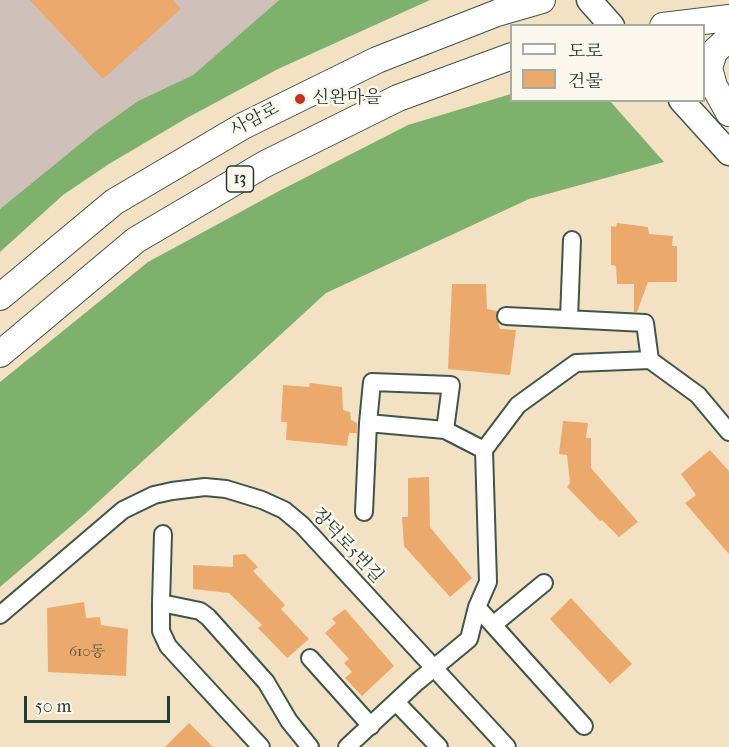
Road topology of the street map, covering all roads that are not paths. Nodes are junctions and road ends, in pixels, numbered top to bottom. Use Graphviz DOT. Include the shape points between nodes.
graph roads {
  1 [pos="491,0"];
  2 [pos="542,0"];
  3 [pos="589,0"];
  4 [pos="729,18"];
  5 [pos="610,24"];
  6 [pos="680,24"];
  7 [pos="466,25"];
  8 [pos="729,38"];
  9 [pos="510,57"];
  10 [pos="683,102"];
  11 [pos="729,113"];
  12 [pos="729,153"];
  13 [pos="572,240"];
  14 [pos="0,297"];
  15 [pos="506,316"];
  16 [pos="569,319"];
  17 [pos="0,354"];
  18 [pos="650,360"];
  19 [pos="368,423"];
  20 [pos="445,430"];
  21 [pos="729,432"];
  22 [pos="484,450"];
  23 [pos="364,512"];
  24 [pos="163,534"];
  25 [pos="544,583"];
  26 [pos="161,603"];
  27 [pos="477,607"];
  28 [pos="0,615"];
  29 [pos="493,625"];
  30 [pos="310,658"];
  31 [pos="434,668"];
  32 [pos="396,702"];
  33 [pos="371,726"];
  34 [pos="584,726"];
  35 [pos="261,747"];
  36 [pos="310,747"];
  37 [pos="347,747"];
  38 [pos="439,747"];
  39 [pos="507,747"];
  1 -- 7 [label="main road"];
  2 -- 7 [label="main road, 사암로 / 13"];
  3 -- 5 [label="main road"];
  4 -- 6 [label="main road"];
  7 -- 14 [label="main road, 사암로 / 13" via="377,60 243,126 114,202"];
  8 -- 11 [label="main road" via="714,52 709,68"];
  9 -- 17 [label="main road, 13" via="398,98 265,164 136,240"];
  10 -- 12 [label="main road"];
  13 -- 16 [label="street"];
  15 -- 16 [label="street"];
  16 -- 18 [label="street" via="645,322"];
  18 -- 21 [label="street" via="698,395"];
  18 -- 22 [label="street" via="576,363 518,405"];
  19 -- 20 [label="street"];
  19 -- 20 [label="street" via="372,382 451,385"];
  19 -- 23 [label="street"];
  20 -- 22 [label="street"];
  22 -- 27 [label="street" via="488,582"];
  24 -- 26 [label="street"];
  25 -- 29 [label="street"];
  26 -- 35 [label="street" via="161,631 168,646"];
  26 -- 36 [label="street" via="200,611 208,617 266,682"];
  27 -- 29 [label="street"];
  27 -- 31 [label="street" via="469,639"];
  28 -- 31 [label="street, 장덕로5번길" via="123,510 172,490 226,489 284,510 302,525"];
  29 -- 34 [label="street"];
  30 -- 33 [label="street"];
  31 -- 32 [label="street"];
  31 -- 39 [label="street, 장덕로5번길"];
  32 -- 33 [label="street"];
  32 -- 38 [label="street"];
  33 -- 37 [label="street"];
}
